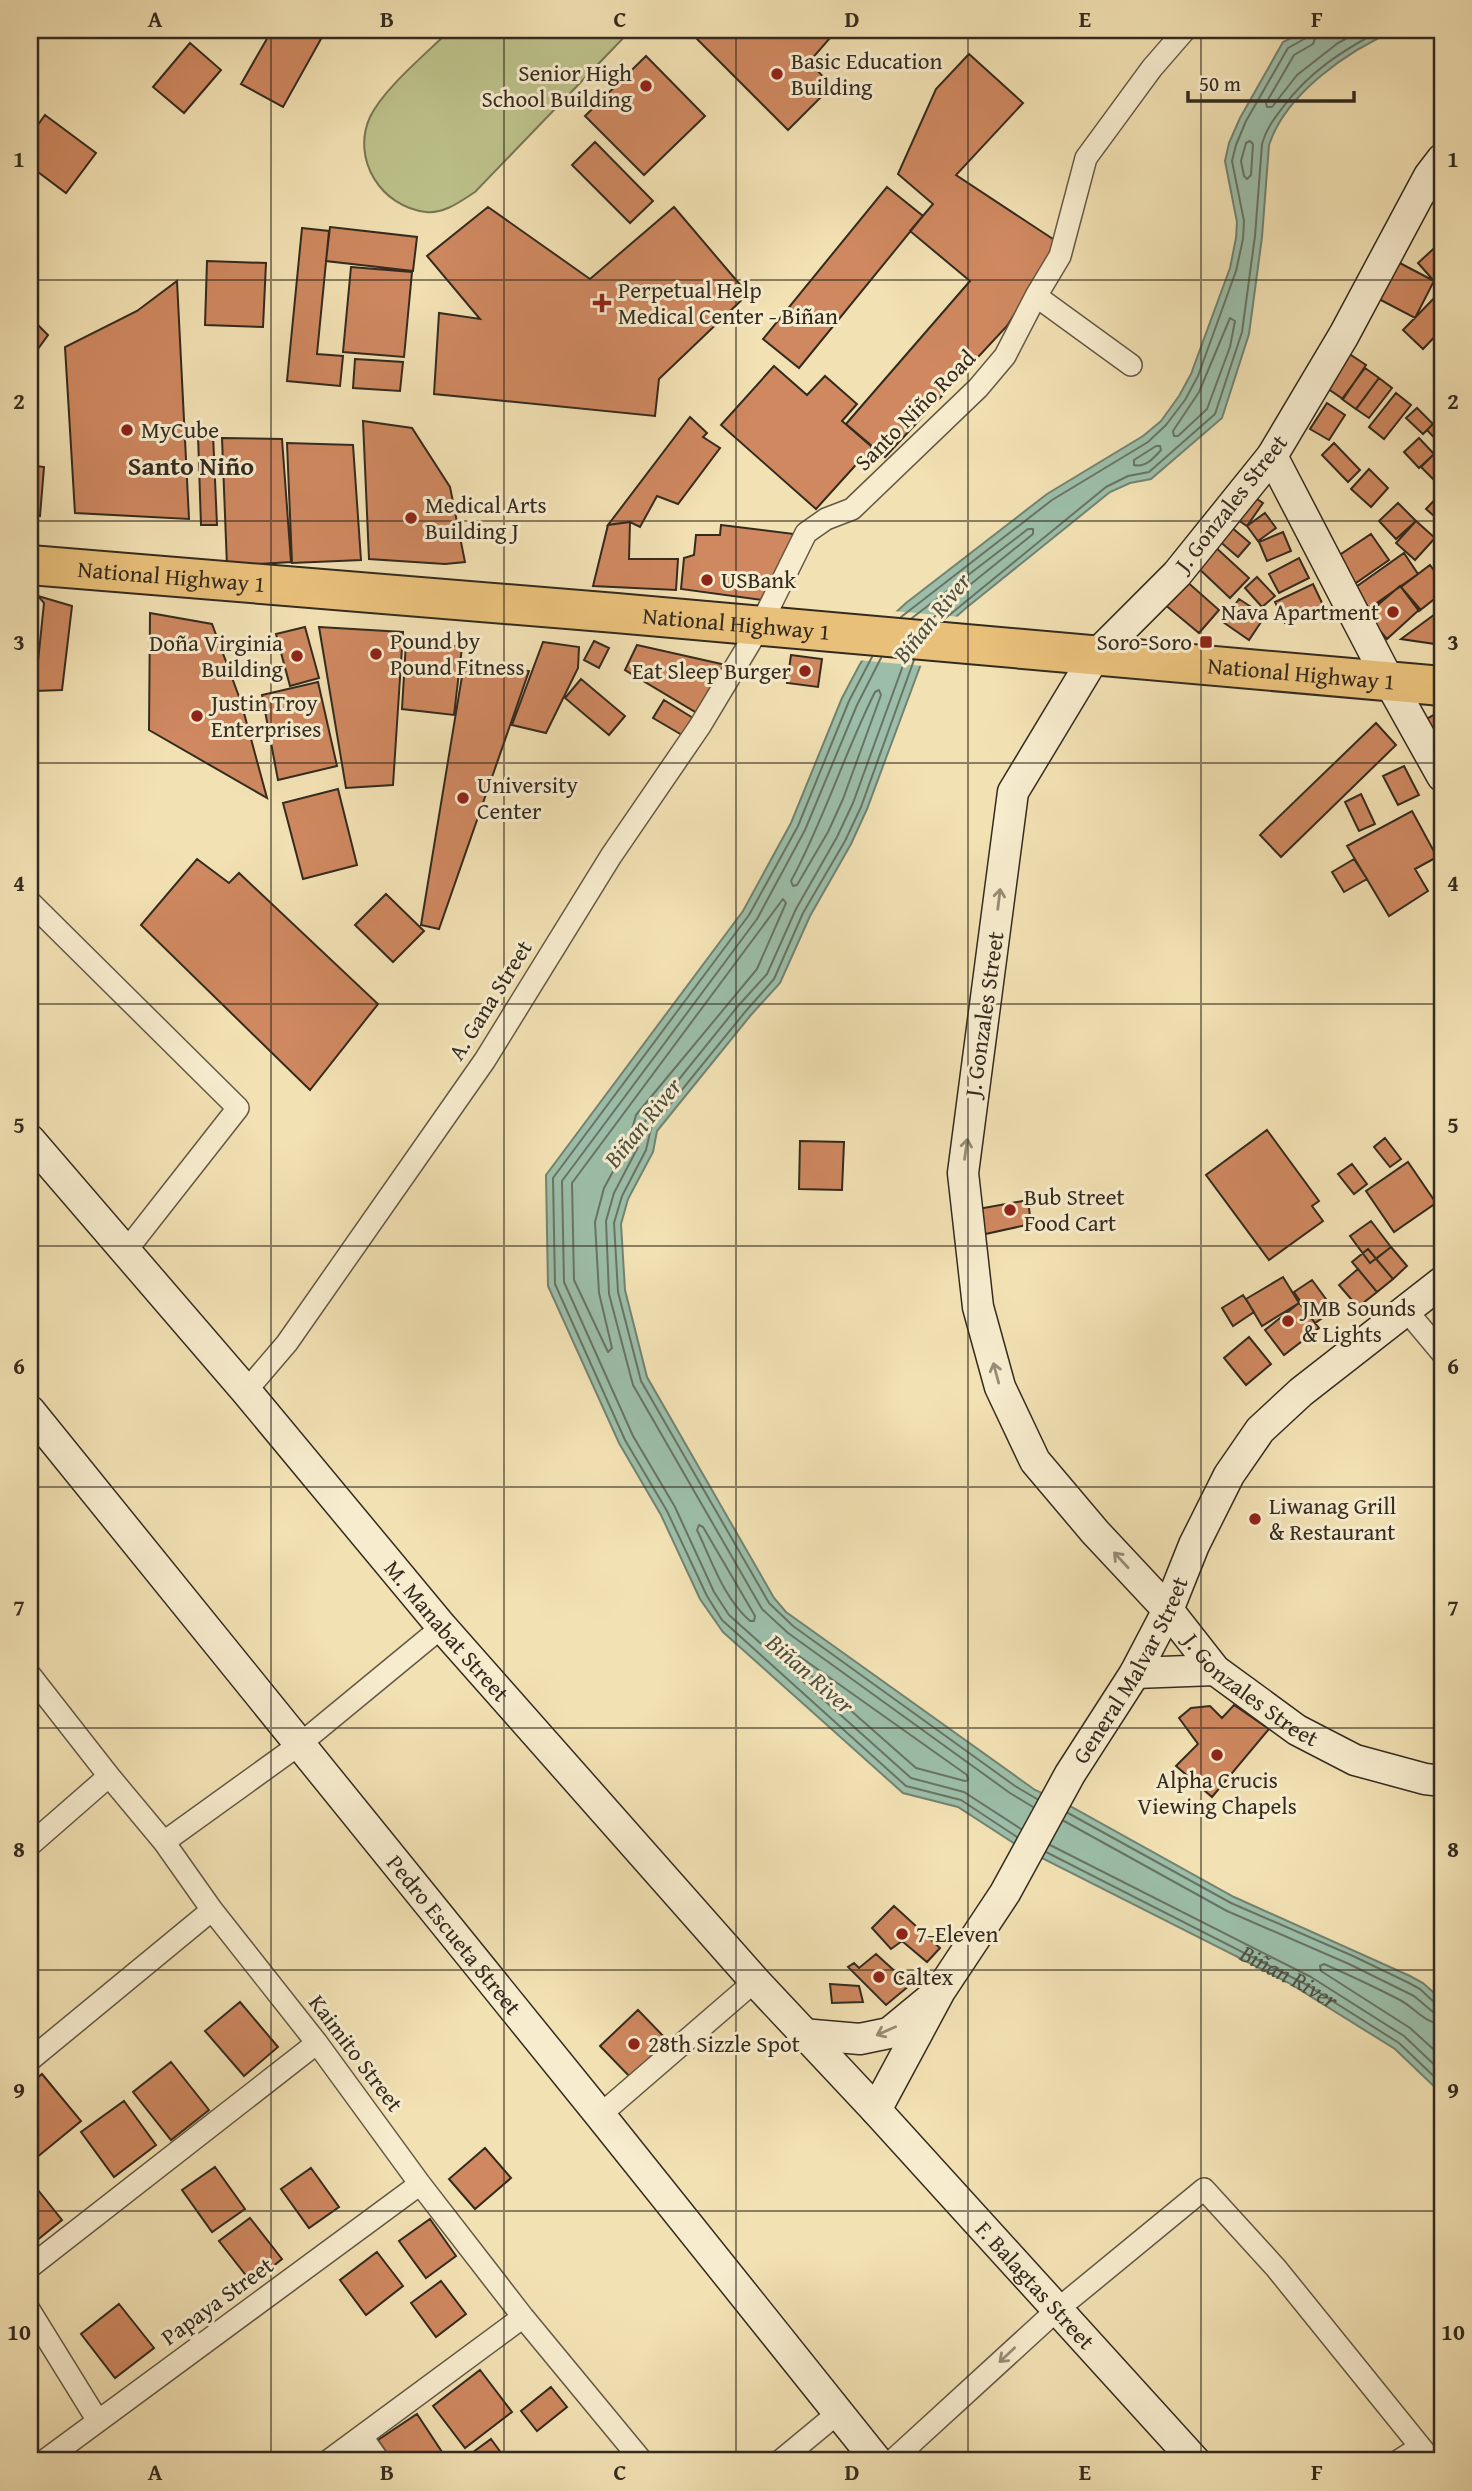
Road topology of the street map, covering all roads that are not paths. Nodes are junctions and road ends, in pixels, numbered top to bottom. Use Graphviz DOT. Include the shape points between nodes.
graph roads {
  1 [pos="1185,30"];
  2 [pos="1438,177"];
  3 [pos="1035,296"];
  4 [pos="1131,365"];
  5 [pos="1272,456"];
  6 [pos="30,565"];
  7 [pos="760,626"];
  8 [pos="1095,656"];
  9 [pos="1390,683"];
  10 [pos="1442,687"];
  11 [pos="1442,776"];
  12 [pos="30,902"];
  13 [pos="30,1140"];
  14 [pos="125,1252"];
  15 [pos="1442,1282"];
  16 [pos="1406,1310"];
  17 [pos="1442,1353"];
  18 [pos="246,1391"];
  19 [pos="30,1411"];
  20 [pos="1168,1610"];
  21 [pos="442,1627"];
  22 [pos="1214,1670"];
  23 [pos="1135,1673"];
  24 [pos="30,1675"];
  25 [pos="300,1744"];
  26 [pos="109,1776"];
  27 [pos="1442,1781"];
  28 [pos="164,1842"];
  29 [pos="30,1845"];
  30 [pos="212,1910"];
  31 [pos="755,1981"];
  32 [pos="940,1991"];
  33 [pos="802,2034"];
  34 [pos="317,2042"];
  35 [pos="30,2060"];
  36 [pos="876,2110"];
  37 [pos="600,2115"];
  38 [pos="420,2184"];
  39 [pos="30,2267"];
  40 [pos="1058,2309"];
  41 [pos="30,2311"];
  42 [pos="523,2317"];
  43 [pos="838,2413"];
  44 [pos="98,2421"];
  45 [pos="362,2437"];
  46 [pos="1426,2454"];
  47 [pos="44,2461"];
  48 [pos="328,2461"];
  49 [pos="379,2461"];
  50 [pos="642,2461"];
  51 [pos="780,2461"];
  52 [pos="877,2461"];
  53 [pos="892,2461"];
  54 [pos="1195,2461"];
  55 [pos="1398,2461"];
  1 -- 3 [label="street, Santo Niño Road" via="1086,158 1060,256"];
  2 -- 5 [label="street, J. Gonzales Street"];
  3 -- 4 [label="street"];
  3 -- 7 [label="street, Santo Niño Road" via="1005,356 978,388 852,509 806,533"];
  5 -- 8 [label="street, J. Gonzales Street" via="1177,574"];
  5 -- 9 [label="street"];
  6 -- 7 [label="highway, National Highway 1"];
  7 -- 8 [label="highway, National Highway 1"];
  7 -- 18 [label="street, A. Gana Street" via="485,1060 287,1343"];
  8 -- 9 [label="highway, National Highway 1"];
  20 -- 8 [label="street, J. Gonzales Street, one-way" via="1035,1461 1006,1400 978,1307 963,1173 1013,792"];
  9 -- 10 [label="highway, National Highway 1"];
  9 -- 11 [label="street"];
  12 -- 14 [label="street" via="238,1108"];
  13 -- 14 [label="street, M. Manabat Street"];
  14 -- 18 [label="street, M. Manabat Street"];
  15 -- 16 [label="street, General Malvar Street"];
  16 -- 17 [label="street"];
  16 -- 20 [label="street, General Malvar Street" via="1259,1430 1229,1475"];
  18 -- 21 [label="street, M. Manabat Street"];
  19 -- 25 [label="street, Pedro Escueta Street"];
  20 -- 22 [label="street, J. Gonzales Street"];
  20 -- 23 [label="street, General Malvar Street"];
  21 -- 25 [label="street"];
  21 -- 31 [label="street, M. Manabat Street"];
  22 -- 23 [label="street"];
  22 -- 27 [label="street, J. Gonzales Street" via="1297,1730 1355,1760"];
  23 -- 32 [label="street, General Malvar Street" via="1070,1774 1005,1893"];
  24 -- 26 [label="street, Kaimito Street"];
  25 -- 28 [label="street"];
  25 -- 37 [label="street, Pedro Escueta Street"];
  26 -- 28 [label="street, Kaimito Street"];
  26 -- 29 [label="street"];
  28 -- 30 [label="street, Kaimito Street"];
  30 -- 34 [label="street, Kaimito Street"];
  30 -- 35 [label="street"];
  31 -- 33 [label="street, M. Manabat Street"];
  31 -- 37 [label="street"];
  32 -- 33 [label="street, one-way" via="889,2033 860,2039"];
  32 -- 36 [label="street, General Malvar Street"];
  33 -- 36 [label="street, M. Manabat Street"];
  34 -- 38 [label="street, Kaimito Street"];
  34 -- 39 [label="street"];
  36 -- 40 [label="street, F. Balagtas Street"];
  37 -- 43 [label="street, Pedro Escueta Street"];
  38 -- 42 [label="street, Kaimito Street"];
  38 -- 44 [label="street, Papaya Street"];
  40 -- 46 [label="street" via="1204,2189 1276,2268"];
  40 -- 53 [label="street, one-way"];
  40 -- 54 [label="street, F. Balagtas Street"];
  41 -- 44 [label="street"];
  42 -- 45 [label="street"];
  42 -- 50 [label="street, Kaimito Street"];
  43 -- 51 [label="street"];
  43 -- 52 [label="street, Pedro Escueta Street"];
  44 -- 47 [label="street, Papaya Street"];
  45 -- 48 [label="street"];
  45 -- 49 [label="street"];
  46 -- 55 [label="street"];
}
